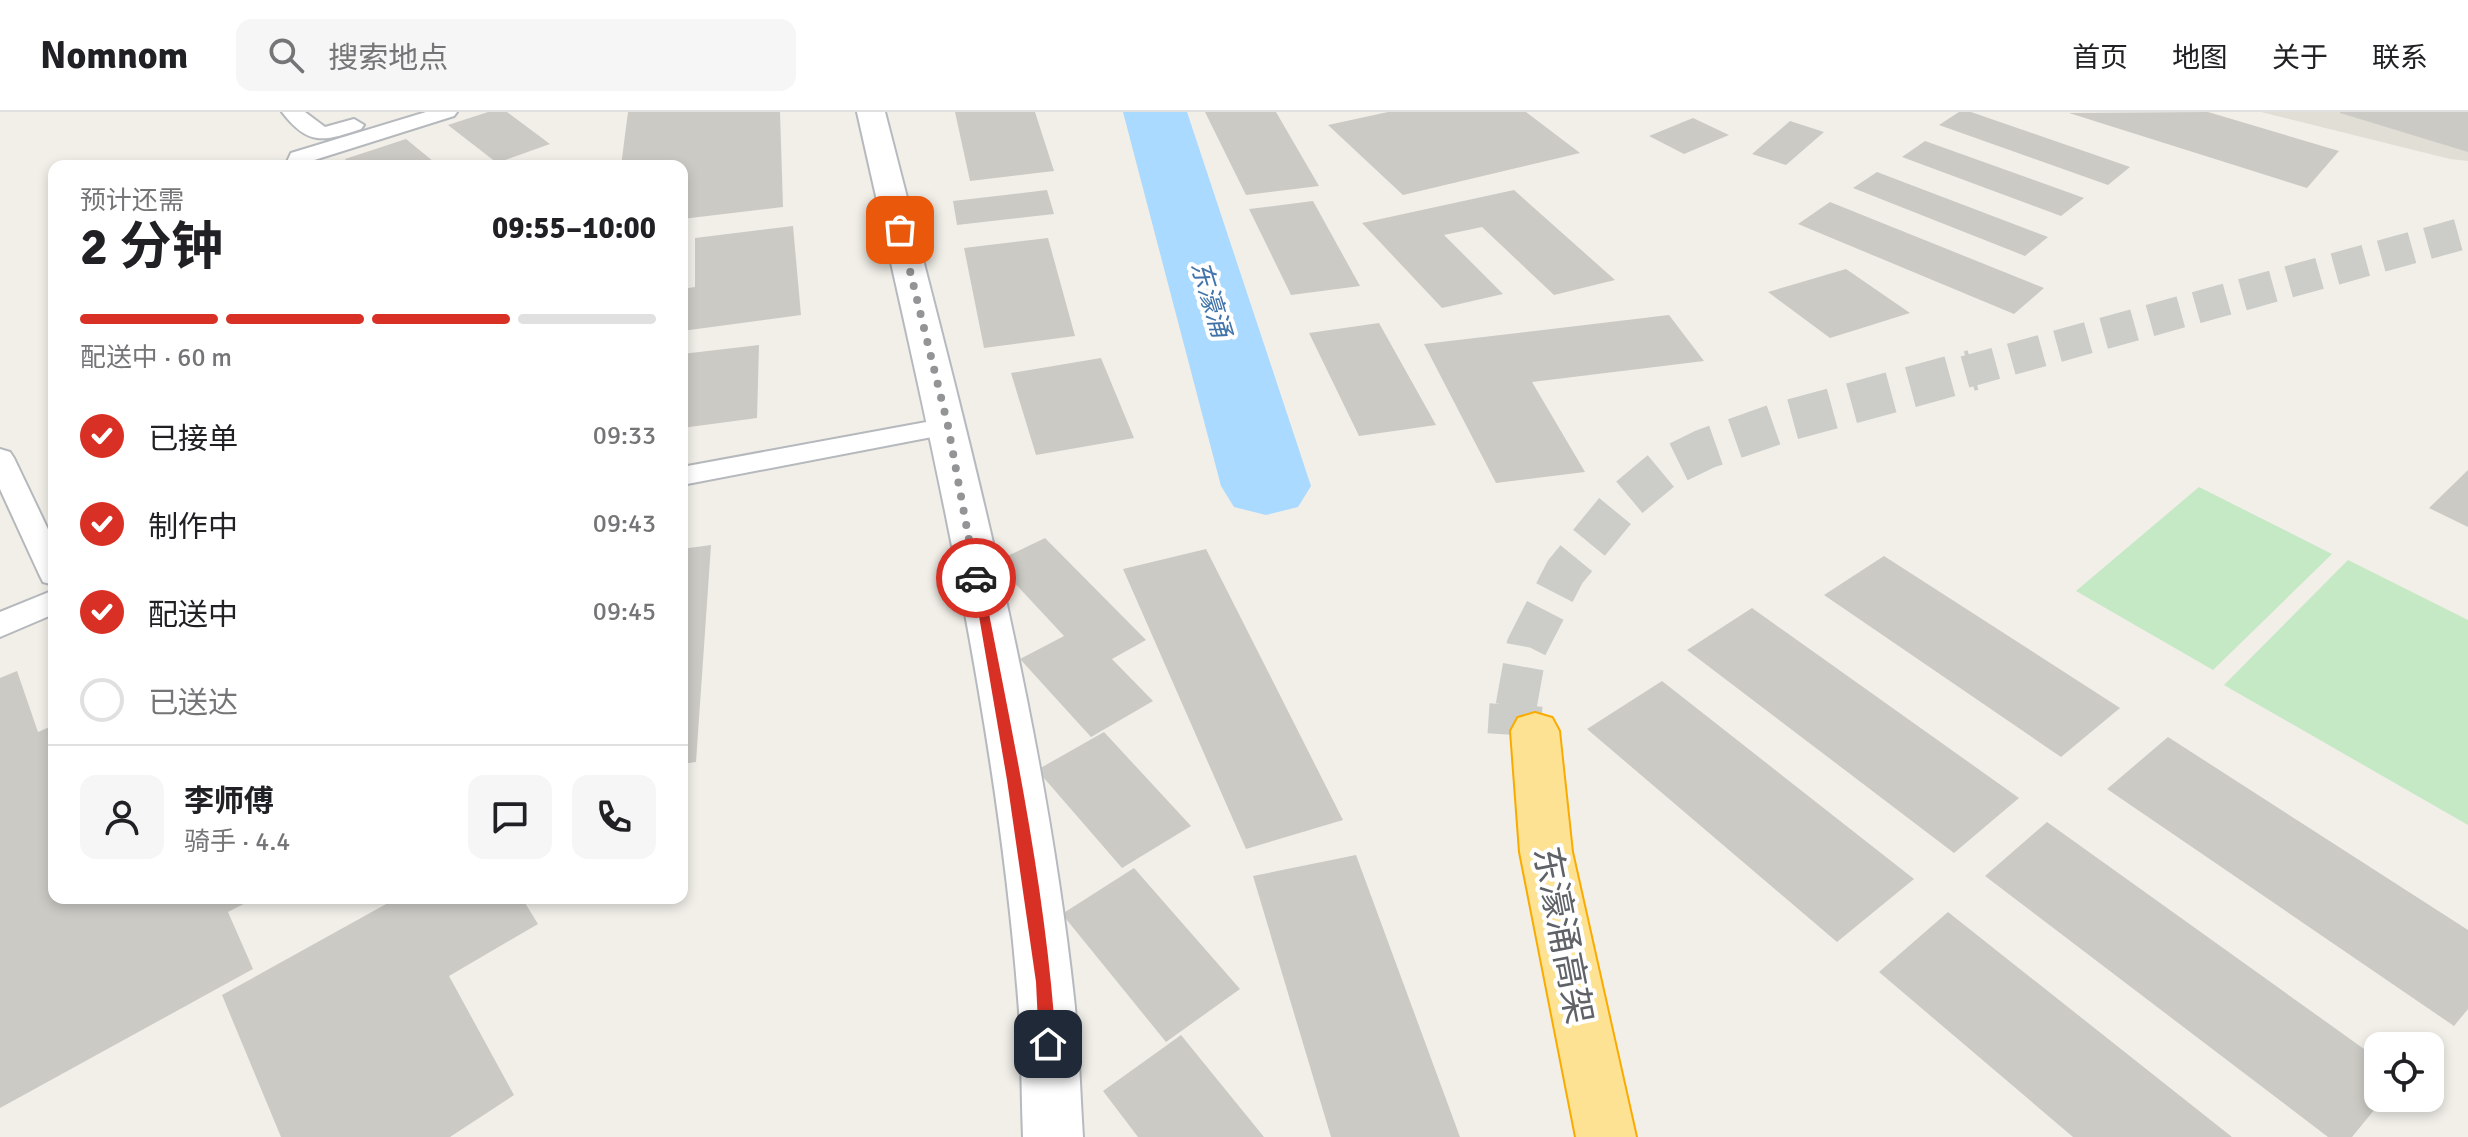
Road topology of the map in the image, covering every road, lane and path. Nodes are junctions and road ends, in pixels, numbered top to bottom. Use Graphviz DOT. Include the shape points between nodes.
graph roads {
  1 [pos="292,112"];
  2 [pos="395,112"];
  3 [pos="447,112"];
  4 [pos="871,112"];
  5 [pos="298,160"];
  6 [pos="948,426"];
  7 [pos="0,458"];
  8 [pos="688,475"];
  9 [pos="48,561"];
  10 [pos="48,604"];
  11 [pos="0,625"];
  12 [pos="1053,1137"];
  13 [pos="1586,1137"];
  14 [pos="1606,1137"];
  1 -- 2 [label="lane" via="322,135"];
  3 -- 5 [label="lane"];
  4 -- 6 [label="main road"];
  6 -- 8 [label="lane"];
  6 -- 12 [label="main road" via="1044,982"];
  7 -- 9 [label="lane"];
  10 -- 11 [label="lane"];
  13 -- 14 [label="highway, 东濠涌高架" via="1535,900 1524,733"];
}
